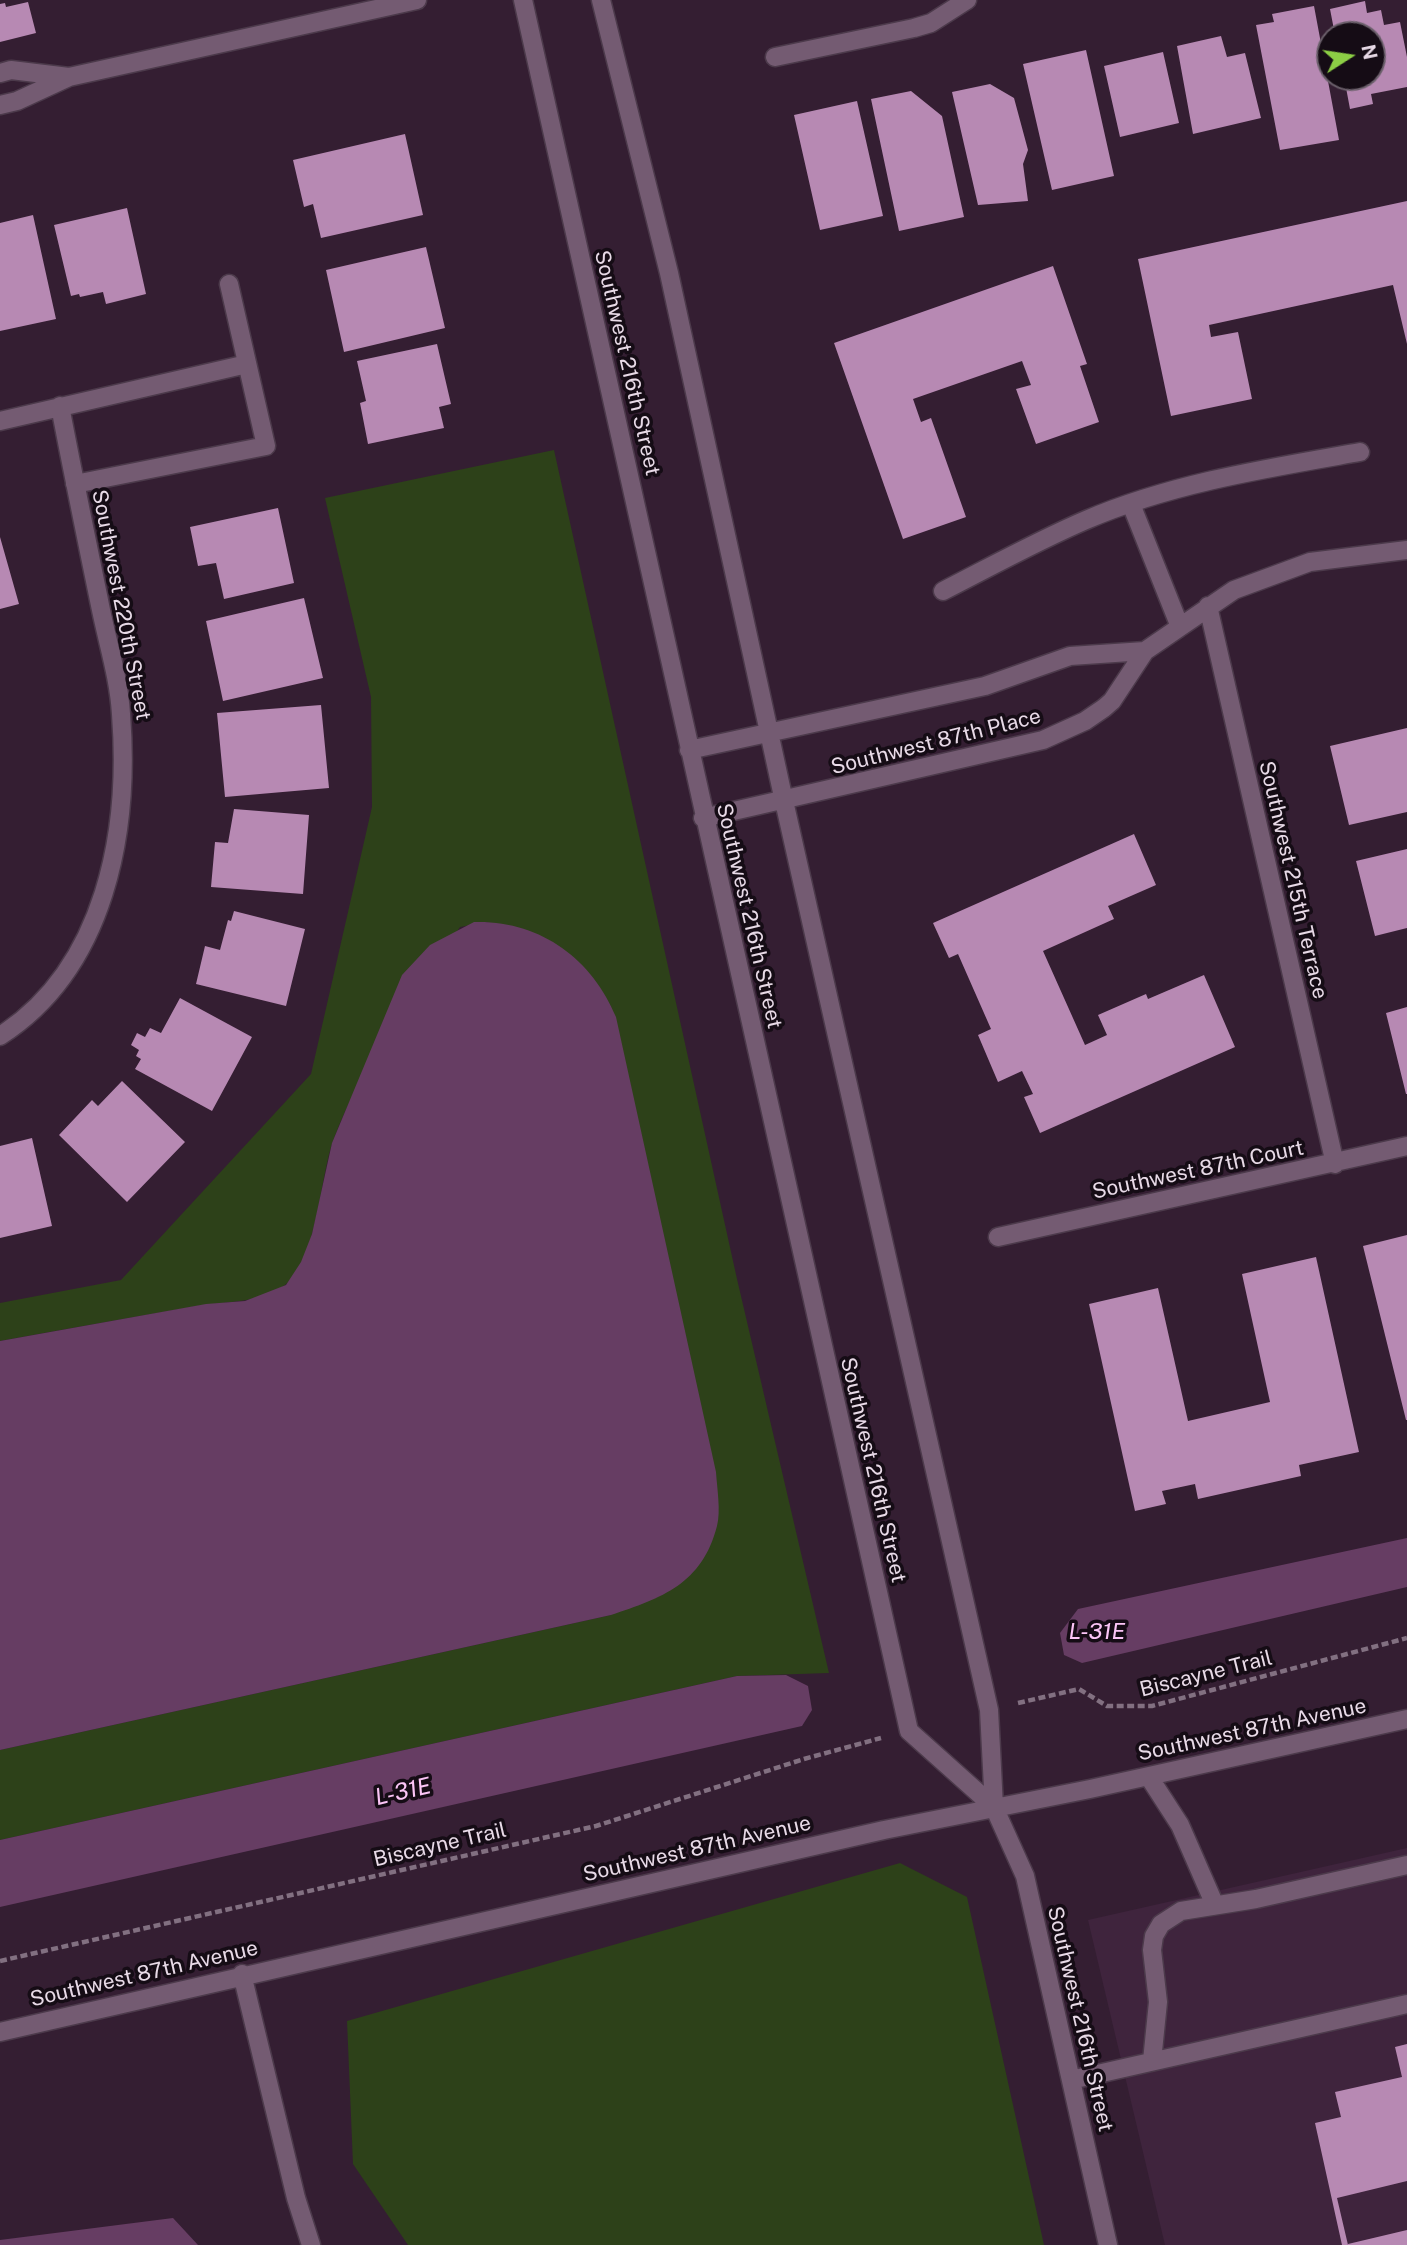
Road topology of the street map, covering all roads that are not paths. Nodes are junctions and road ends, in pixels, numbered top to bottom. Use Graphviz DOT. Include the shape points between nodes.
graph roads {
  1 [pos="417,0"];
  2 [pos="523,0"];
  3 [pos="601,0"];
  4 [pos="967,0"];
  5 [pos="775,57"];
  6 [pos="0,73"];
  7 [pos="69,78"];
  8 [pos="0,105"];
  9 [pos="229,284"];
  10 [pos="247,364"];
  11 [pos="60,406"];
  12 [pos="0,421"];
  13 [pos="1360,452"];
  14 [pos="75,484"];
  15 [pos="1131,503"];
  16 [pos="1407,550"];
  17 [pos="943,591"];
  18 [pos="1208,606"];
  19 [pos="1180,626"];
  20 [pos="1145,651"];
  21 [pos="771,733"];
  22 [pos="689,751"];
  23 [pos="784,801"];
  24 [pos="704,818"];
  25 [pos="0,1036"];
  26 [pos="1407,1146"];
  27 [pos="1335,1164"];
  28 [pos="998,1237"];
  29 [pos="1407,1719"];
  30 [pos="1149,1776"];
  31 [pos="994,1807"];
  32 [pos="1407,1865"];
  33 [pos="1214,1903"];
  34 [pos="242,1975"];
  35 [pos="1407,2004"];
  36 [pos="0,2032"];
  37 [pos="1152,2061"];
  38 [pos="1071,2080"];
  39 [pos="311,2245"];
  40 [pos="1108,2245"];
  1 -- 7 [label="street"];
  2 -- 22 [label="street, Southwest 216th Street"];
  3 -- 21 [label="street, Southwest 216th Street" via="669,273"];
  4 -- 5 [label="street" via="931,23"];
  6 -- 7 [label="street" via="11,70"];
  7 -- 8 [label="street"];
  9 -- 10 [label="street"];
  10 -- 11 [label="street"];
  10 -- 14 [label="street" via="266,446"];
  11 -- 12 [label="street"];
  11 -- 14 [label="street, Southwest 220th Street"];
  13 -- 15 [label="street"];
  14 -- 25 [label="street, Southwest 220th Street" via="119,696 120,816 114,856 95,920 71,965 40,1004"];
  15 -- 17 [label="street" via="1087,519"];
  15 -- 19 [label="street"];
  16 -- 18 [label="street, Southwest 87th Place" via="1310,562 1246,584"];
  18 -- 19 [label="street, Southwest 87th Place"];
  18 -- 27 [label="street, Southwest 215th Terrace"];
  19 -- 20 [label="street, Southwest 87th Place"];
  20 -- 21 [label="street, Southwest 87th Place" via="1070,656 985,686"];
  20 -- 23 [label="street, Southwest 87th Place" via="1112,701 1063,732 1018,748"];
  21 -- 22 [label="street, Southwest 87th Place"];
  21 -- 23 [label="street, Southwest 216th Street"];
  22 -- 24 [label="street, Southwest 216th Street"];
  23 -- 24 [label="street, Southwest 87th Place"];
  23 -- 31 [label="street, Southwest 216th Street" via="989,1710"];
  24 -- 31 [label="street, Southwest 216th Street" via="909,1731"];
  26 -- 27 [label="street, Southwest 87th Court"];
  27 -- 28 [label="street, Southwest 87th Court"];
  29 -- 30 [label="street, Southwest 87th Avenue"];
  30 -- 31 [label="street, Southwest 87th Avenue"];
  30 -- 33 [label="street" via="1191,1847"];
  31 -- 34 [label="street, Southwest 87th Avenue"];
  31 -- 38 [label="street, Southwest 216th Street" via="1025,1876"];
  32 -- 33 [label="street" via="1256,1899"];
  33 -- 37 [label="street" via="1181,1911 1161,1924 1154,1936 1158,2002"];
  34 -- 36 [label="street, Southwest 87th Avenue"];
  34 -- 39 [label="street"];
  35 -- 37 [label="street"];
  37 -- 38 [label="street"];
  38 -- 40 [label="street, Southwest 216th Street"];
}
